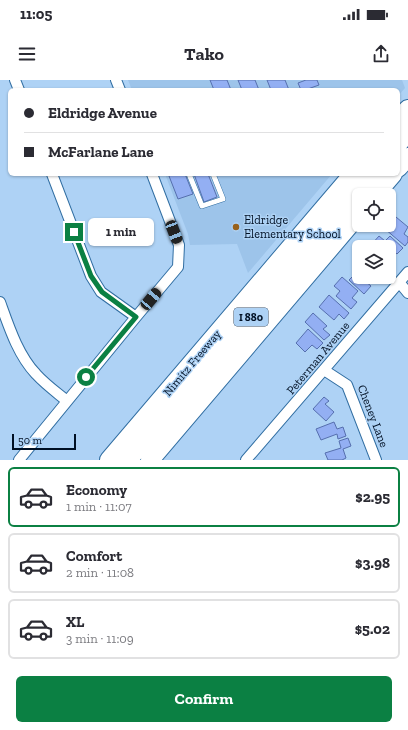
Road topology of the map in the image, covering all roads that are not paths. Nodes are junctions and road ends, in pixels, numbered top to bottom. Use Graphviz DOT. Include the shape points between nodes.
graph roads {
  1 [pos="408,109"];
  2 [pos="400,119"];
  3 [pos="408,132"];
  4 [pos="400,142"];
  5 [pos="408,156"];
  6 [pos="400,166"];
  7 [pos="53,176"];
  8 [pos="153,176"];
  9 [pos="190,176"];
  10 [pos="214,176"];
  11 [pos="351,176"];
  12 [pos="371,176"];
  13 [pos="391,176"];
  14 [pos="381,188"];
  15 [pos="352,222"];
  16 [pos="408,272"];
  17 [pos="399,282"];
  18 [pos="408,293"];
  19 [pos="0,302"];
  20 [pos="136,317"];
  21 [pos="324,370"];
  22 [pos="67,401"];
  23 [pos="19,460"];
  24 [pos="109,460"];
  25 [pos="128,460"];
  26 [pos="150,460"];
  27 [pos="246,460"];
  28 [pos="376,460"];
  1 -- 2 [label="highway"];
  3 -- 4 [label="highway"];
  5 -- 6 [label="highway"];
  7 -- 20 [label="street" via="91,276 102,292"];
  8 -- 20 [label="street" via="179,246 178,267"];
  9 -- 10 [label="lane" via="202,206 223,199"];
  11 -- 24 [label="highway, Nimitz Freeway / I 880"];
  12 -- 25 [label="highway, I 880"];
  13 -- 14 [label="highway"];
  15 -- 26 [label="highway, I 880"];
  16 -- 17 [label="street, Peterman Avenue"];
  17 -- 18 [label="street"];
  17 -- 21 [label="street, Peterman Avenue"];
  19 -- 22 [label="street" via="24,358 36,374"];
  20 -- 22 [label="street"];
  21 -- 27 [label="street, Peterman Avenue"];
  21 -- 28 [label="street, Cheney Lane" via="347,385"];
  22 -- 23 [label="street"];
}
